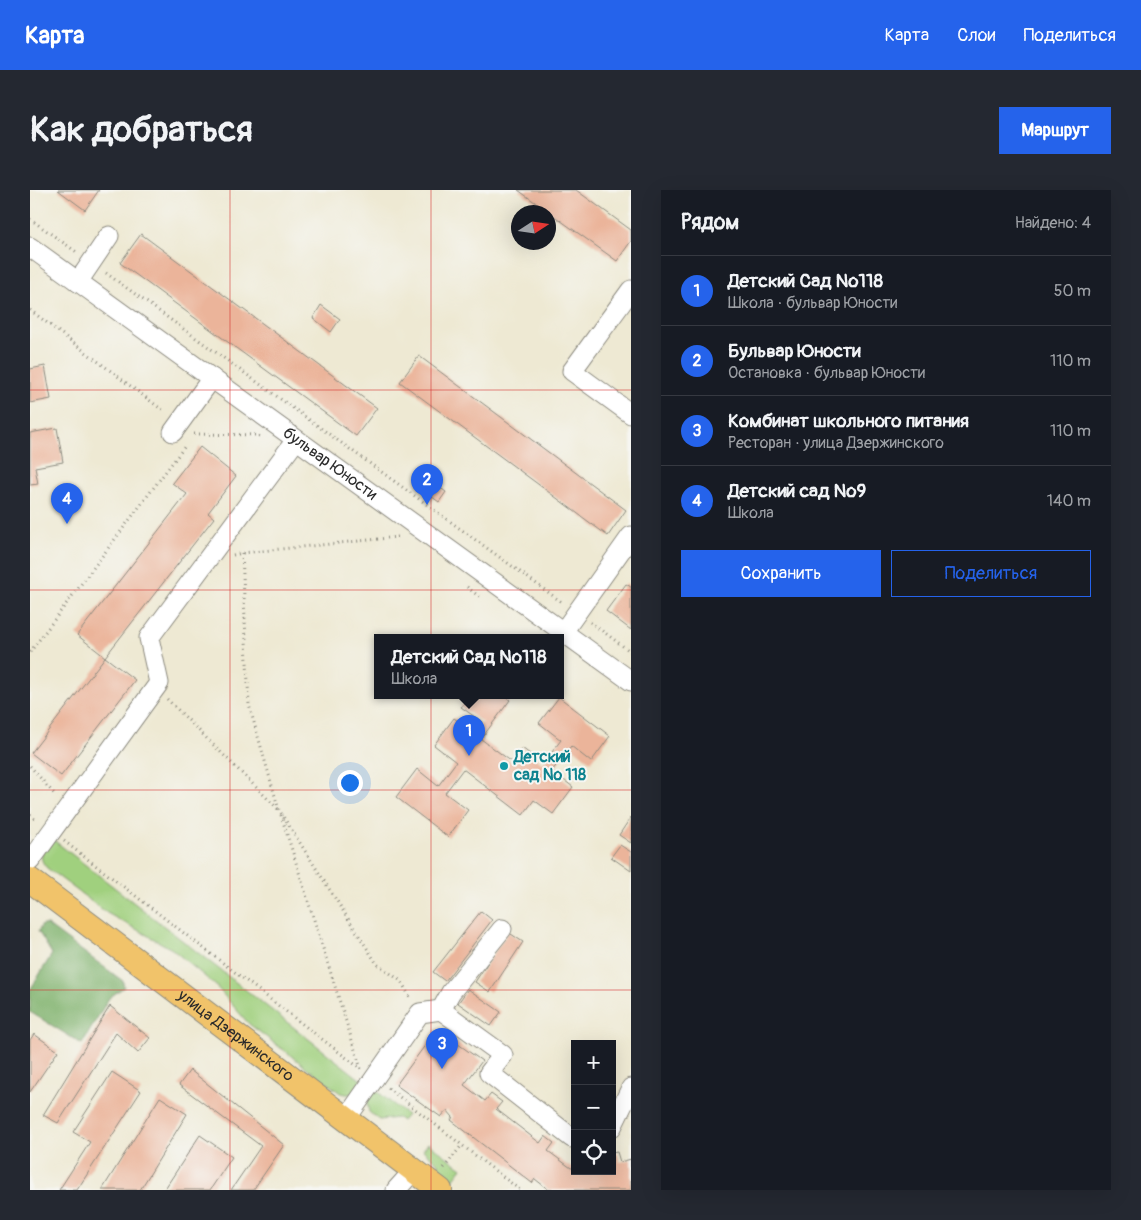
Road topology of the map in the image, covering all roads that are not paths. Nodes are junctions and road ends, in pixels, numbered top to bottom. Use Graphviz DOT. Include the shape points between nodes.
graph roads {
  1 [pos="109,236"];
  2 [pos="30,247"];
  3 [pos="78,282"];
  4 [pos="631,290"];
  5 [pos="212,378"];
  6 [pos="631,414"];
  7 [pos="176,427"];
  8 [pos="296,440"];
  9 [pos="631,536"];
  10 [pos="625,558"];
  11 [pos="563,632"];
  12 [pos="631,681"];
  13 [pos="30,861"];
  14 [pos="30,880"];
  15 [pos="502,929"];
  16 [pos="441,1010"];
  17 [pos="631,1088"];
  18 [pos="346,1119"];
  19 [pos="616,1119"];
  20 [pos="571,1137"];
  21 [pos="414,1170"];
  22 [pos="396,1190"];
  23 [pos="440,1190"];
  1 -- 3 [label="street"];
  2 -- 3 [label="street, бульвар Юности"];
  3 -- 5 [label="street, бульвар Юности"];
  4 -- 6 [label="street" via="572,370"];
  5 -- 7 [label="street"];
  5 -- 8 [label="street, бульвар Юности"];
  8 -- 11 [label="street, бульвар Юности"];
  8 -- 13 [label="street" via="149,638 159,683"];
  9 -- 10 [label="street"];
  10 -- 11 [label="street"];
  11 -- 12 [label="street, бульвар Юности"];
  14 -- 18 [label="main road, улица Дзержинского"];
  15 -- 16 [label="street" via="451,992"];
  16 -- 18 [label="street" via="420,1013 368,1073"];
  16 -- 20 [label="street" via="503,1055 489,1073"];
  17 -- 19 [label="street"];
  18 -- 21 [label="main road, улица Дзержинского"];
  21 -- 22 [label="street"];
  21 -- 23 [label="main road, улица Дзержинского"];
}
